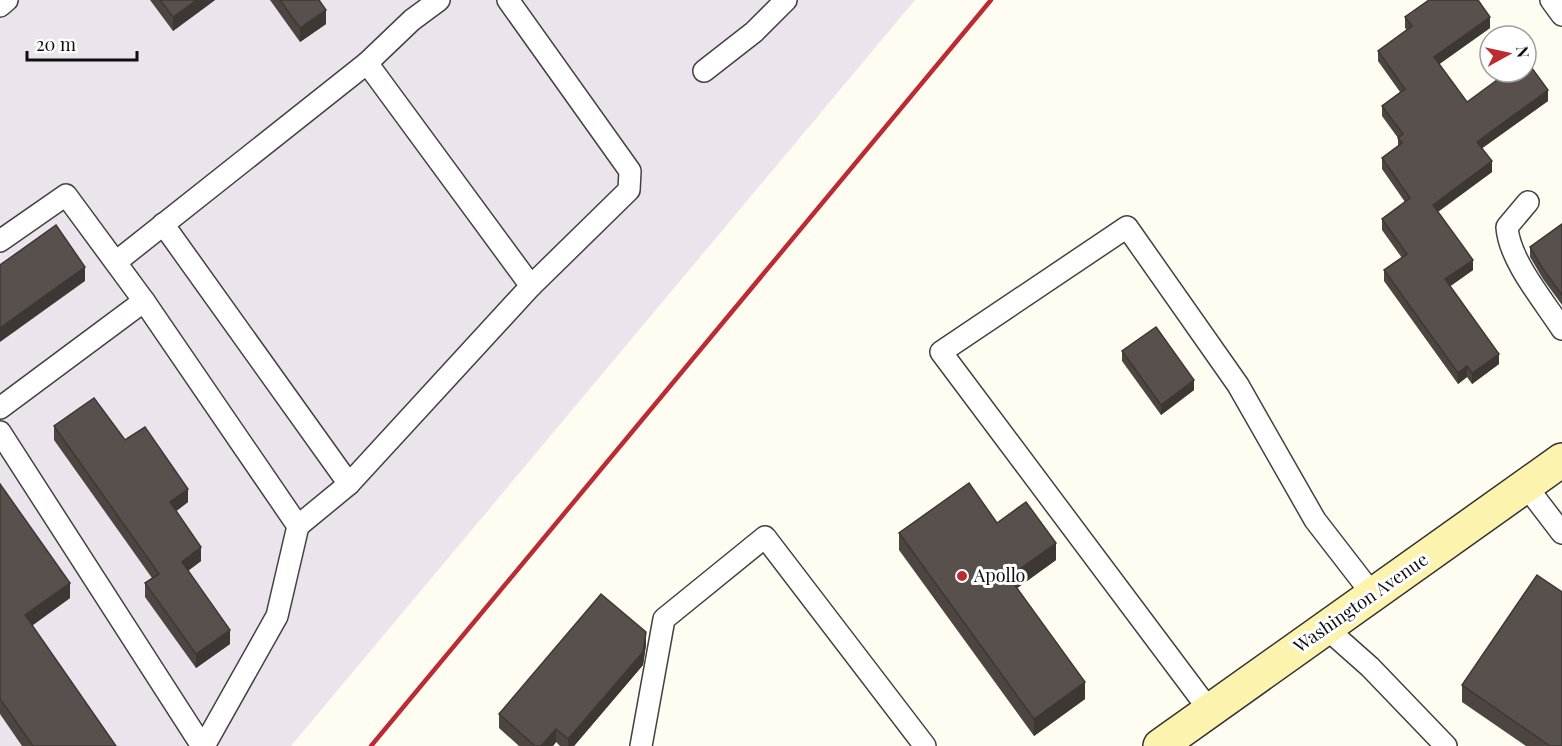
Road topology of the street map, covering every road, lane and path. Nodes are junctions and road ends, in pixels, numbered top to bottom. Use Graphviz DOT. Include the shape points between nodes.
graph roads {
  1 [pos="7,0"];
  2 [pos="439,0"];
  3 [pos="508,0"];
  4 [pos="786,0"];
  5 [pos="1551,0"];
  6 [pos="0,6"];
  7 [pos="1562,15"];
  8 [pos="367,63"];
  9 [pos="704,71"];
  10 [pos="1528,202"];
  11 [pos="163,224"];
  12 [pos="0,241"];
  13 [pos="116,262"];
  14 [pos="531,286"];
  15 [pos="144,301"];
  16 [pos="1562,329"];
  17 [pos="0,408"];
  18 [pos="0,432"];
  19 [pos="1562,460"];
  20 [pos="349,484"];
  21 [pos="1526,486"];
  22 [pos="298,526"];
  23 [pos="1562,533"];
  24 [pos="1373,595"];
  25 [pos="1326,628"];
  26 [pos="1210,711"];
  27 [pos="1173,742"];
  28 [pos="203,746"];
  29 [pos="639,746"];
  30 [pos="925,746"];
  31 [pos="1446,746"];
  1 -- 6 [label="lane"];
  2 -- 8 [label="lane"];
  3 -- 14 [label="lane" via="630,171 629,190"];
  4 -- 9 [label="lane" via="754,32"];
  5 -- 7 [label="lane"];
  8 -- 11 [label="lane"];
  8 -- 14 [label="lane"];
  10 -- 16 [label="lane" via="1508,227 1508,239 1513,254"];
  11 -- 13 [label="lane"];
  11 -- 20 [label="lane"];
  12 -- 13 [label="lane" via="66,195"];
  13 -- 15 [label="lane"];
  14 -- 20 [label="lane"];
  15 -- 17 [label="lane"];
  15 -- 22 [label="lane"];
  18 -- 28 [label="lane"];
  19 -- 21 [label="main road, Washington Avenue"];
  20 -- 22 [label="lane"];
  21 -- 23 [label="lane"];
  21 -- 24 [label="main road, Washington Avenue"];
  22 -- 28 [label="lane" via="277,616"];
  24 -- 25 [label="main road, Washington Avenue"];
  24 -- 26 [label="lane" via="1315,520 1238,385 1127,227 941,352"];
  25 -- 26 [label="main road, Washington Avenue"];
  25 -- 31 [label="lane" via="1370,667"];
  26 -- 27 [label="main road, Washington Avenue"];
  29 -- 30 [label="lane" via="664,619 765,537"];
}
